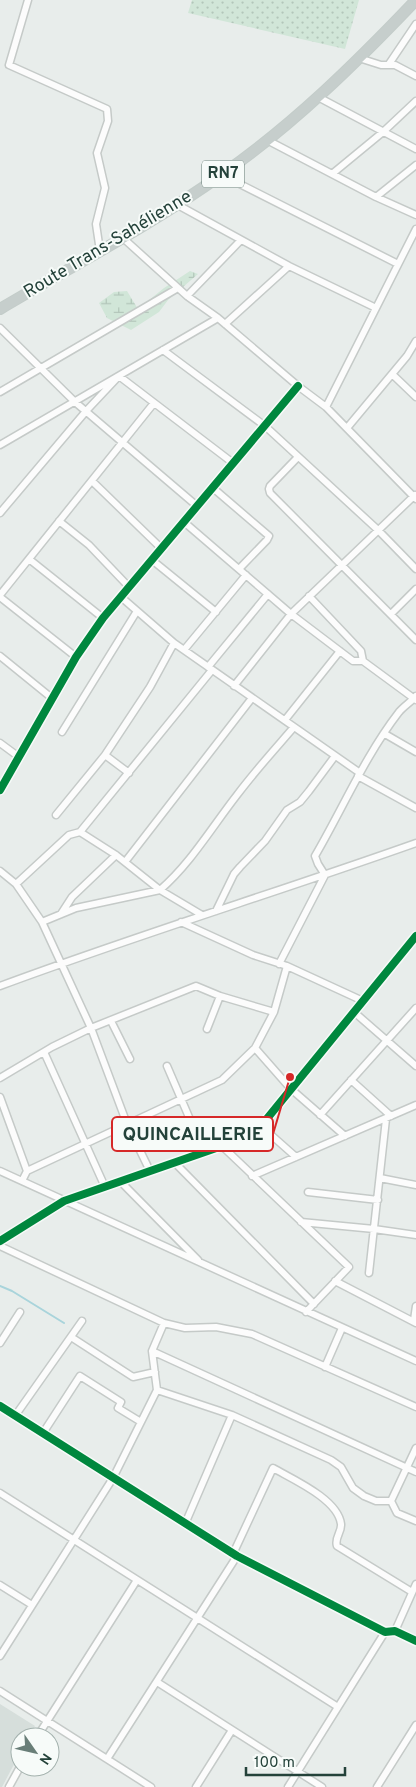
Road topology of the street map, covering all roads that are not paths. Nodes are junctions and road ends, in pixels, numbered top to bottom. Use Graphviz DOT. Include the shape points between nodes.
graph roads {
  1 [pos="28,0"];
  2 [pos="416,0"];
  3 [pos="416,24"];
  4 [pos="359,58"];
  5 [pos="389,64"];
  6 [pos="416,76"];
  7 [pos="318,97"];
  8 [pos="416,101"];
  9 [pos="383,132"];
  10 [pos="267,140"];
  11 [pos="416,150"];
  12 [pos="416,165"];
  13 [pos="332,174"];
  14 [pos="222,175"];
  15 [pos="376,197"];
  16 [pos="176,204"];
  17 [pos="416,215"];
  18 [pos="416,229"];
  19 [pos="122,238"];
  20 [pos="242,240"];
  21 [pos="100,250"];
  22 [pos="398,264"];
  23 [pos="289,266"];
  24 [pos="178,288"];
  25 [pos="187,296"];
  26 [pos="376,308"];
  27 [pos="0,309"];
  28 [pos="218,318"];
  29 [pos="225,324"];
  30 [pos="0,328"];
  31 [pos="416,341"];
  32 [pos="163,350"];
  33 [pos="41,369"];
  34 [pos="392,374"];
  35 [pos="119,376"];
  36 [pos="298,386"];
  37 [pos="0,392"];
  38 [pos="416,397"];
  39 [pos="75,402"];
  40 [pos="154,403"];
  41 [pos="326,407"];
  42 [pos="87,410"];
  43 [pos="264,426"];
  44 [pos="347,428"];
  45 [pos="123,442"];
  46 [pos="0,445"];
  47 [pos="298,457"];
  48 [pos="233,463"];
  49 [pos="92,481"];
  50 [pos="213,488"];
  51 [pos="415,497"];
  52 [pos="198,506"];
  53 [pos="0,513"];
  54 [pos="59,521"];
  55 [pos="184,522"];
  56 [pos="378,530"];
  57 [pos="162,549"];
  58 [pos="29,558"];
  59 [pos="152,560"];
  60 [pos="342,565"];
  61 [pos="239,569"];
  62 [pos="416,569"];
  63 [pos="246,575"];
  64 [pos="130,587"];
  65 [pos="416,589"];
  66 [pos="268,594"];
  67 [pos="0,596"];
  68 [pos="309,596"];
  69 [pos="121,597"];
  70 [pos="137,611"];
  71 [pos="216,612"];
  72 [pos="291,614"];
  73 [pos="391,614"];
  74 [pos="104,618"];
  75 [pos="416,640"];
  76 [pos="174,643"];
  77 [pos="184,650"];
  78 [pos="340,651"];
  79 [pos="0,656"];
  80 [pos="76,657"];
  81 [pos="363,660"];
  82 [pos="210,669"];
  83 [pos="234,686"];
  84 [pos="252,698"];
  85 [pos="415,698"];
  86 [pos="53,699"];
  87 [pos="285,720"];
  88 [pos="294,727"];
  89 [pos="62,732"];
  90 [pos="385,734"];
  91 [pos="0,743"];
  92 [pos="416,752"];
  93 [pos="105,756"];
  94 [pos="335,756"];
  95 [pos="20,757"];
  96 [pos="129,773"];
  97 [pos="359,774"];
  98 [pos="0,790"];
  99 [pos="416,808"];
  100 [pos="56,815"];
  101 [pos="80,832"];
  102 [pos="416,843"];
  103 [pos="116,856"];
  104 [pos="125,862"];
  105 [pos="1,873"];
  106 [pos="325,875"];
  107 [pos="16,884"];
  108 [pos="160,890"];
  109 [pos="216,911"];
  110 [pos="61,914"];
  111 [pos="202,915"];
  112 [pos="42,922"];
  113 [pos="181,922"];
  114 [pos="416,936"];
  115 [pos="62,963"];
  116 [pos="279,964"];
  117 [pos="287,966"];
  118 [pos="0,986"];
  119 [pos="220,996"];
  120 [pos="363,1001"];
  121 [pos="416,1008"];
  122 [pos="274,1012"];
  123 [pos="354,1012"];
  124 [pos="111,1021"];
  125 [pos="91,1028"];
  126 [pos="207,1028"];
  127 [pos="386,1041"];
  128 [pos="255,1048"];
  129 [pos="44,1052"];
  130 [pos="130,1059"];
  131 [pos="167,1066"];
  132 [pos="416,1066"];
  133 [pos="0,1078"];
  134 [pos="351,1080"];
  135 [pos="291,1089"];
  136 [pos="0,1097"];
  137 [pos="181,1099"];
  138 [pos="416,1106"];
  139 [pos="320,1115"];
  140 [pos="389,1117"];
  141 [pos="127,1124"];
  142 [pos="261,1126"];
  143 [pos="345,1136"];
  144 [pos="85,1144"];
  145 [pos="222,1146"];
  146 [pos="204,1152"];
  147 [pos="296,1158"];
  148 [pos="175,1163"];
  149 [pos="0,1171"];
  150 [pos="27,1171"];
  151 [pos="150,1171"];
  152 [pos="252,1176"];
  153 [pos="380,1178"];
  154 [pos="22,1181"];
  155 [pos="120,1182"];
  156 [pos="416,1185"];
  157 [pos="105,1187"];
  158 [pos="308,1192"];
  159 [pos="378,1200"];
  160 [pos="64,1201"];
  161 [pos="300,1222"];
  162 [pos="374,1229"];
  163 [pos="416,1235"];
  164 [pos="2,1237"];
  165 [pos="0,1246"];
  166 [pos="202,1264"];
  167 [pos="369,1273"];
  168 [pos="335,1281"];
  169 [pos="314,1304"];
  170 [pos="416,1306"];
  171 [pos="20,1312"];
  172 [pos="306,1312"];
  173 [pos="82,1321"];
  174 [pos="415,1321"];
  175 [pos="164,1323"];
  176 [pos="342,1328"];
  177 [pos="2,1334"];
  178 [pos="71,1336"];
  179 [pos="0,1343"];
  180 [pos="152,1351"];
  181 [pos="416,1362"];
  182 [pos="325,1367"];
  183 [pos="155,1372"];
  184 [pos="157,1390"];
  185 [pos="0,1406"];
  186 [pos="416,1407"];
  187 [pos="232,1415"];
  188 [pos="15,1416"];
  189 [pos="141,1422"];
  190 [pos="43,1433"];
  191 [pos="416,1448"];
  192 [pos="407,1468"];
  193 [pos="416,1472"];
  194 [pos="113,1478"];
  195 [pos="0,1493"];
  196 [pos="391,1501"];
  197 [pos="416,1521"];
  198 [pos="185,1524"];
  199 [pos="74,1540"];
  200 [pos="235,1555"];
  201 [pos="137,1580"];
  202 [pos="0,1585"];
  203 [pos="416,1585"];
  204 [pos="412,1592"];
  205 [pos="32,1605"];
  206 [pos="197,1618"];
  207 [pos="395,1631"];
  208 [pos="385,1632"];
  209 [pos="416,1641"];
  210 [pos="0,1656"];
  211 [pos="157,1682"];
  212 [pos="0,1691"];
  213 [pos="338,1708"];
  214 [pos="46,1720"];
  215 [pos="416,1725"];
  216 [pos="42,1727"];
  217 [pos="232,1730"];
  218 [pos="107,1759"];
  219 [pos="298,1771"];
  220 [pos="151,1787"];
  221 [pos="196,1787"];
  222 [pos="288,1787"];
  223 [pos="322,1787"];
  224 [pos="377,1787"];
  1 -- 21 [label="street" via="9,65 107,110 108,121 97,153 105,188 96,224"];
  2 -- 4 [label="highway, Route Trans-Sahélienne / RN7"];
  3 -- 5 [label="street"];
  4 -- 5 [label="street" via="381,65"];
  4 -- 7 [label="highway, Route Trans-Sahélienne / RN7"];
  5 -- 6 [label="street"];
  7 -- 9 [label="street"];
  7 -- 10 [label="highway, Route Trans-Sahélienne / RN7"];
  8 -- 9 [label="street"];
  9 -- 11 [label="street"];
  9 -- 13 [label="street"];
  10 -- 13 [label="street"];
  10 -- 14 [label="highway, Route Trans-Sahélienne / RN7"];
  12 -- 15 [label="street"];
  13 -- 15 [label="street"];
  14 -- 16 [label="highway, Route Trans-Sahélienne / RN7"];
  14 -- 22 [label="street"];
  15 -- 17 [label="street"];
  16 -- 19 [label="highway, Route Trans-Sahélienne / RN7"];
  16 -- 20 [label="street"];
  18 -- 22 [label="street"];
  19 -- 21 [label="highway, Route Trans-Sahélienne / RN7"];
  19 -- 24 [label="street"];
  20 -- 23 [label="street"];
  20 -- 25 [label="street"];
  21 -- 27 [label="highway, Route Trans-Sahélienne / RN7"];
  22 -- 26 [label="street"];
  23 -- 26 [label="street"];
  23 -- 29 [label="street"];
  24 -- 25 [label="street"];
  24 -- 33 [label="street"];
  25 -- 28 [label="street"];
  26 -- 41 [label="street"];
  28 -- 29 [label="street"];
  28 -- 32 [label="street"];
  29 -- 36 [label="street"];
  30 -- 33 [label="street"];
  31 -- 34 [label="street"];
  32 -- 35 [label="street"];
  32 -- 43 [label="street"];
  33 -- 37 [label="street"];
  33 -- 39 [label="street"];
  34 -- 38 [label="street"];
  34 -- 44 [label="street"];
  35 -- 39 [label="street"];
  35 -- 40 [label="street"];
  35 -- 42 [label="street"];
  36 -- 41 [label="street"];
  36 -- 43 [label="street"];
  39 -- 42 [label="street"];
  39 -- 46 [label="street"];
  40 -- 45 [label="street"];
  40 -- 48 [label="street"];
  41 -- 44 [label="street"];
  42 -- 45 [label="street"];
  42 -- 53 [label="street"];
  43 -- 47 [label="street"];
  43 -- 48 [label="street"];
  44 -- 51 [label="street"];
  45 -- 49 [label="street"];
  45 -- 52 [label="street"];
  47 -- 56 [label="street"];
  47 -- 60 [label="street" via="270,486 270,493"];
  48 -- 50 [label="street"];
  49 -- 54 [label="street"];
  49 -- 57 [label="street"];
  50 -- 52 [label="street"];
  50 -- 61 [label="street" via="269,536"];
  51 -- 56 [label="street"];
  52 -- 55 [label="street"];
  54 -- 58 [label="street"];
  54 -- 64 [label="street" via="90,545"];
  55 -- 57 [label="street"];
  55 -- 61 [label="street"];
  56 -- 60 [label="street"];
  56 -- 62 [label="street"];
  57 -- 59 [label="street"];
  58 -- 67 [label="street"];
  58 -- 74 [label="street"];
  59 -- 64 [label="street"];
  59 -- 71 [label="street"];
  60 -- 68 [label="street"];
  60 -- 73 [label="street"];
  61 -- 63 [label="street"];
  63 -- 66 [label="street"];
  63 -- 71 [label="street"];
  64 -- 69 [label="street"];
  65 -- 73 [label="street"];
  66 -- 72 [label="street"];
  66 -- 82 [label="street"];
  67 -- 80 [label="street"];
  68 -- 72 [label="street"];
  68 -- 81 [label="street" via="361,651"];
  69 -- 70 [label="street"];
  69 -- 74 [label="street"];
  70 -- 76 [label="street"];
  70 -- 89 [label="street"];
  71 -- 77 [label="street"];
  72 -- 78 [label="street"];
  72 -- 83 [label="street"];
  73 -- 75 [label="street"];
  74 -- 80 [label="street"];
  76 -- 77 [label="street"];
  76 -- 93 [label="street"];
  77 -- 82 [label="street"];
  78 -- 81 [label="street" via="353,661"];
  78 -- 87 [label="street"];
  79 -- 86 [label="street"];
  80 -- 86 [label="street"];
  81 -- 85 [label="street"];
  82 -- 83 [label="street"];
  82 -- 96 [label="street"];
  83 -- 84 [label="street"];
  84 -- 87 [label="street"];
  84 -- 104 [label="street"];
  85 -- 90 [label="street" via="400,710"];
  86 -- 95 [label="street"];
  87 -- 88 [label="street"];
  88 -- 94 [label="street"];
  88 -- 108 [label="street" via="237,795 210,834"];
  90 -- 92 [label="street"];
  90 -- 97 [label="street"];
  91 -- 95 [label="street"];
  93 -- 96 [label="street"];
  93 -- 100 [label="street"];
  94 -- 97 [label="street"];
  94 -- 109 [label="street" via="300,802 287,810 265,841 234,874"];
  95 -- 98 [label="street"];
  96 -- 101 [label="street"];
  97 -- 99 [label="street"];
  97 -- 106 [label="street" via="315,856"];
  101 -- 103 [label="street"];
  101 -- 107 [label="street" via="69,835"];
  102 -- 106 [label="street"];
  103 -- 104 [label="street"];
  103 -- 110 [label="street" via="72,897"];
  104 -- 108 [label="street"];
  105 -- 107 [label="street"];
  106 -- 109 [label="street"];
  106 -- 116 [label="street"];
  107 -- 112 [label="street"];
  108 -- 110 [label="street"];
  108 -- 111 [label="street"];
  109 -- 111 [label="street"];
  110 -- 112 [label="street"];
  111 -- 113 [label="street"];
  112 -- 115 [label="street"];
  113 -- 115 [label="street"];
  113 -- 116 [label="street"];
  114 -- 120 [label="street"];
  115 -- 118 [label="street"];
  115 -- 125 [label="street"];
  116 -- 117 [label="street"];
  117 -- 120 [label="street"];
  117 -- 122 [label="street"];
  119 -- 122 [label="street"];
  119 -- 124 [label="street" via="196,986"];
  119 -- 126 [label="street"];
  120 -- 123 [label="street"];
  121 -- 127 [label="street"];
  122 -- 128 [label="street"];
  123 -- 127 [label="street"];
  123 -- 135 [label="street"];
  124 -- 125 [label="street"];
  124 -- 130 [label="street"];
  125 -- 129 [label="street"];
  125 -- 141 [label="street"];
  127 -- 132 [label="street"];
  127 -- 134 [label="street"];
  128 -- 135 [label="street"];
  128 -- 137 [label="street" via="222,1080"];
  129 -- 133 [label="street"];
  129 -- 144 [label="street"];
  131 -- 137 [label="street"];
  134 -- 139 [label="street"];
  134 -- 140 [label="street"];
  135 -- 139 [label="street"];
  135 -- 142 [label="street"];
  136 -- 150 [label="street"];
  137 -- 141 [label="street"];
  137 -- 146 [label="street"];
  138 -- 140 [label="street"];
  139 -- 143 [label="street"];
  140 -- 143 [label="street"];
  140 -- 153 [label="street"];
  141 -- 144 [label="street"];
  141 -- 151 [label="street"];
  142 -- 145 [label="street"];
  142 -- 147 [label="street"];
  143 -- 147 [label="street"];
  144 -- 150 [label="street"];
  144 -- 157 [label="street"];
  145 -- 146 [label="street"];
  145 -- 152 [label="street"];
  146 -- 148 [label="street"];
  147 -- 152 [label="street"];
  148 -- 151 [label="street"];
  148 -- 169 [label="street"];
  149 -- 154 [label="street"];
  150 -- 154 [label="street"];
  151 -- 155 [label="street"];
  152 -- 161 [label="street"];
  153 -- 156 [label="street"];
  153 -- 159 [label="street"];
  154 -- 160 [label="street"];
  155 -- 157 [label="street"];
  155 -- 166 [label="street"];
  157 -- 160 [label="street"];
  158 -- 159 [label="street"];
  159 -- 162 [label="street"];
  160 -- 164 [label="street"];
  160 -- 166 [label="street"];
  161 -- 162 [label="street"];
  161 -- 168 [label="street" via="349,1267"];
  162 -- 163 [label="street"];
  162 -- 167 [label="street"];
  165 -- 175 [label="street"];
  166 -- 172 [label="street"];
  168 -- 169 [label="street"];
  168 -- 174 [label="street"];
  169 -- 172 [label="street"];
  170 -- 174 [label="street"];
  171 -- 177 [label="street"];
  172 -- 176 [label="street"];
  173 -- 178 [label="street"];
  175 -- 180 [label="street"];
  175 -- 182 [label="street" via="185,1328 216,1326 252,1334"];
  176 -- 181 [label="street"];
  176 -- 182 [label="street"];
  177 -- 179 [label="street"];
  178 -- 183 [label="street" via="133,1377"];
  178 -- 188 [label="street"];
  180 -- 183 [label="street"];
  180 -- 192 [label="street"];
  182 -- 186 [label="street"];
  183 -- 184 [label="street"];
  184 -- 187 [label="street"];
  184 -- 189 [label="street"];
  185 -- 188 [label="street"];
  187 -- 196 [label="street" via="331,1460 341,1467 353,1488 364,1496 376,1501"];
  187 -- 198 [label="street"];
  188 -- 190 [label="street"];
  189 -- 190 [label="street" via="118,1408 121,1402 80,1376"];
  189 -- 194 [label="street"];
  190 -- 194 [label="street"];
  191 -- 192 [label="street"];
  192 -- 193 [label="street"];
  192 -- 196 [label="street"];
  194 -- 198 [label="street"];
  194 -- 199 [label="street"];
  195 -- 199 [label="street"];
  196 -- 197 [label="street" via="397,1513"];
  198 -- 200 [label="street"];
  199 -- 201 [label="street"];
  199 -- 205 [label="street"];
  200 -- 204 [label="street" via="273,1468 325,1499 340,1521 337,1546"];
  200 -- 206 [label="street"];
  200 -- 208 [label="street"];
  201 -- 206 [label="street"];
  201 -- 214 [label="street"];
  202 -- 205 [label="street"];
  203 -- 204 [label="street"];
  204 -- 207 [label="street"];
  205 -- 210 [label="street"];
  206 -- 211 [label="street"];
  206 -- 213 [label="street"];
  207 -- 208 [label="street"];
  207 -- 209 [label="street"];
  208 -- 213 [label="street"];
  211 -- 217 [label="street"];
  211 -- 218 [label="street"];
  212 -- 214 [label="street"];
  213 -- 219 [label="street"];
  214 -- 216 [label="street"];
  214 -- 218 [label="street"];
  215 -- 224 [label="street"];
  217 -- 219 [label="street"];
  217 -- 221 [label="street"];
  218 -- 220 [label="street"];
  219 -- 222 [label="street"];
  219 -- 223 [label="street"];
}
